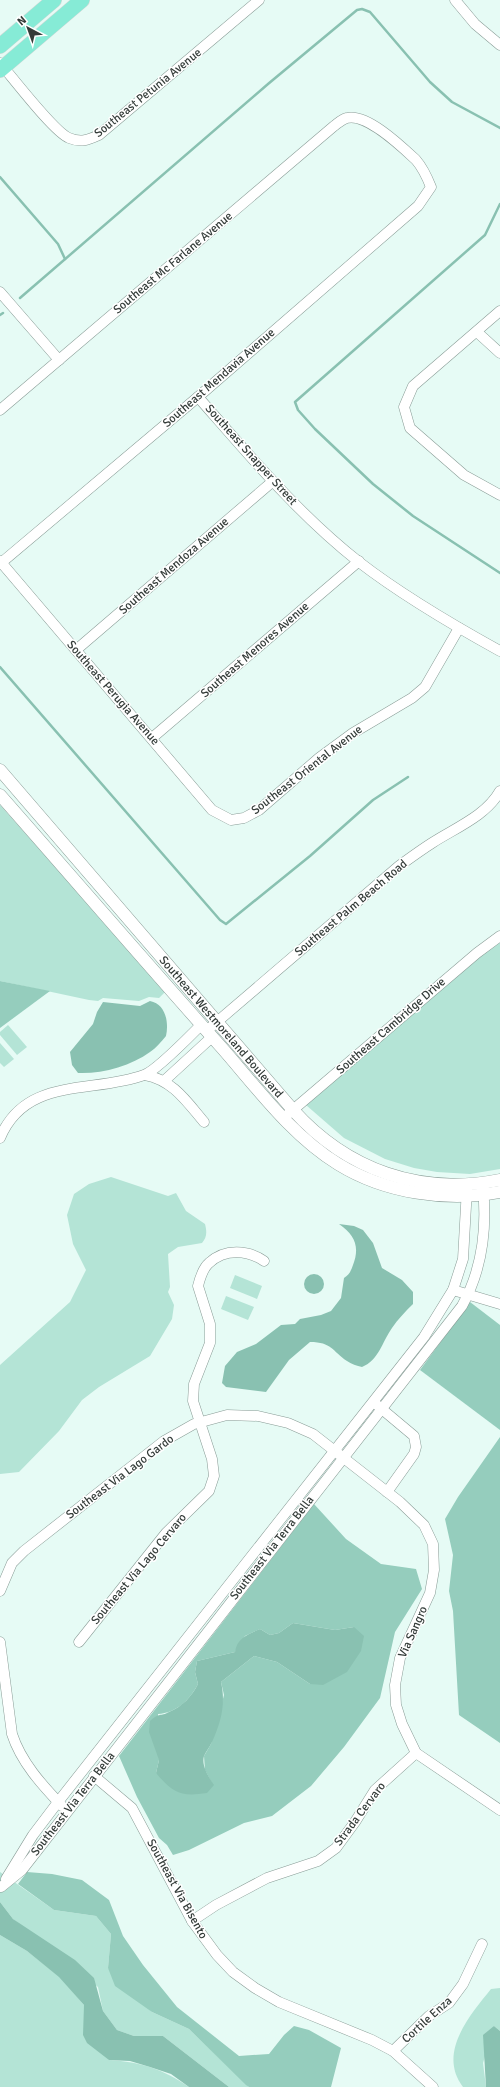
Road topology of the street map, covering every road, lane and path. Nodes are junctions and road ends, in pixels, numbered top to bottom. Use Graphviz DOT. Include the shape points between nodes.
graph roads {
  1 [pos="54,0"];
  2 [pos="82,0"];
  3 [pos="259,0"];
  4 [pos="455,0"];
  5 [pos="500,45"];
  6 [pos="0,46"];
  7 [pos="1,66"];
  8 [pos="431,187"];
  9 [pos="0,292"];
  10 [pos="500,312"];
  11 [pos="477,332"];
  12 [pos="500,353"];
  13 [pos="59,360"];
  14 [pos="198,397"];
  15 [pos="0,410"];
  16 [pos="272,482"];
  17 [pos="500,495"];
  18 [pos="359,561"];
  19 [pos="1,562"];
  20 [pos="459,628"];
  21 [pos="76,650"];
  22 [pos="500,651"];
  23 [pos="152,738"];
  24 [pos="0,770"];
  25 [pos="500,791"];
  26 [pos="0,795"];
  27 [pos="231,820"];
  28 [pos="500,936"];
  29 [pos="217,1022"];
  30 [pos="207,1031"];
  31 [pos="145,1075"];
  32 [pos="164,1081"];
  33 [pos="289,1114"];
  34 [pos="204,1122"];
  35 [pos="0,1138"];
  36 [pos="500,1180"];
  37 [pos="467,1184"];
  38 [pos="483,1189"];
  39 [pos="500,1192"];
  40 [pos="467,1197"];
  41 [pos="264,1260"];
  42 [pos="453,1290"];
  43 [pos="469,1295"];
  44 [pos="500,1304"];
  45 [pos="372,1402"];
  46 [pos="382,1409"];
  47 [pos="200,1422"];
  48 [pos="334,1450"];
  49 [pos="343,1458"];
  50 [pos="387,1492"];
  51 [pos="0,1591"];
  52 [pos="0,1642"];
  53 [pos="79,1642"];
  54 [pos="416,1753"];
  55 [pos="94,1776"];
  56 [pos="58,1802"];
  57 [pos="500,1810"];
  58 [pos="66,1811"];
  59 [pos="1,1889"];
  60 [pos="192,1921"];
  61 [pos="482,1944"];
  62 [pos="393,2052"];
  63 [pos="433,2087"];
  1 -- 6 [label="main road"];
  2 -- 7 [label="main road"];
  3 -- 7 [label="street, Southeast Petunia Avenue" via="99,136 84,141 69,138 56,128"];
  4 -- 5 [label="street" via="475,24"];
  8 -- 13 [label="street, Southeast Mc Farlane Avenue" via="416,161 377,128 364,119 347,118 334,126"];
  8 -- 14 [label="street, Southeast Mendavia Avenue" via="418,206"];
  9 -- 13 [label="street"];
  10 -- 11 [label="street"];
  11 -- 12 [label="street"];
  11 -- 17 [label="street" via="413,386 404,407 410,428 464,475"];
  13 -- 15 [label="street, Southeast Mc Farlane Avenue"];
  14 -- 16 [label="street, Southeast Snapper Street"];
  14 -- 19 [label="street, Southeast Mendavia Avenue"];
  16 -- 18 [label="street, Southeast Snapper Street"];
  16 -- 21 [label="street, Southeast Mendoza Avenue"];
  18 -- 20 [label="street, Southeast Snapper Street" via="404,594"];
  18 -- 23 [label="street, Southeast Menores Avenue"];
  19 -- 21 [label="street, Southeast Perugia Avenue"];
  20 -- 22 [label="street, Southeast Snapper Street"];
  20 -- 27 [label="street, Southeast Oriental Avenue" via="424,687 412,698 353,733 319,758 259,810 244,818"];
  21 -- 23 [label="street, Southeast Perugia Avenue"];
  23 -- 27 [label="street, Southeast Perugia Avenue" via="212,810"];
  24 -- 29 [label="street, Southeast Westmoreland Boulevard"];
  25 -- 29 [label="street, Southeast Palm Beach Road" via="495,800 481,813 400,866"];
  26 -- 30 [label="street, Southeast Westmoreland Boulevard"];
  28 -- 33 [label="street, Southeast Cambridge Drive"];
  29 -- 30 [label="street, Southeast Palm Beach Road"];
  29 -- 33 [label="street, Southeast Westmoreland Boulevard"];
  30 -- 31 [label="street"];
  30 -- 32 [label="street"];
  30 -- 33 [label="street, Southeast Westmoreland Boulevard"];
  31 -- 32 [label="street"];
  31 -- 35 [label="street" via="41,1095 17,1112"];
  32 -- 34 [label="street" via="181,1094"];
  33 -- 37 [label="street, Southeast Westmoreland Boulevard" via="344,1155 391,1176 442,1184"];
  33 -- 40 [label="street, Southeast Westmoreland Boulevard" via="316,1148 364,1178 386,1186 427,1194"];
  36 -- 38 [label="street, Southeast Westmoreland Boulevard"];
  37 -- 38 [label="street, Southeast Westmoreland Boulevard"];
  37 -- 40 [label="street, Southeast Via Terra Bella"];
  38 -- 39 [label="street, Southeast Westmoreland Boulevard"];
  38 -- 40 [label="street, Southeast Westmoreland Boulevard"];
  38 -- 43 [label="street, Southeast Via Terra Bella" via="483,1243"];
  40 -- 42 [label="street, Southeast Via Terra Bella" via="463,1259"];
  41 -- 47 [label="street, Southeast Via Lago Cervaro" via="255,1254 231,1252 208,1264 201,1276 198,1286 210,1324 210,1343 194,1384 193,1401"];
  42 -- 43 [label="street"];
  42 -- 45 [label="street, Southeast Via Terra Bella" via="424,1337"];
  43 -- 44 [label="street"];
  43 -- 46 [label="street, Southeast Via Terra Bella"];
  45 -- 46 [label="street"];
  45 -- 48 [label="street, Southeast Via Terra Bella"];
  46 -- 49 [label="street, Southeast Via Terra Bella"];
  46 -- 50 [label="street" via="414,1436 416,1447 414,1454"];
  47 -- 48 [label="street, Southeast Via Lago Gardo" via="227,1415 258,1416 288,1422 313,1434"];
  47 -- 51 [label="street, Southeast Via Lago Gardo" via="164,1441 24,1551 12,1564"];
  47 -- 53 [label="street, Southeast Via Lago Cervaro" via="212,1460 214,1476 209,1491 166,1533"];
  48 -- 49 [label="street, Via Sangro"];
  48 -- 56 [label="street, Southeast Via Terra Bella"];
  49 -- 50 [label="street, Via Sangro"];
  49 -- 55 [label="street, Southeast Via Terra Bella"];
  50 -- 54 [label="street, Via Sangro" via="424,1525 433,1544 434,1570 430,1593 400,1658 395,1685 396,1705"];
  52 -- 56 [label="street" via="12,1734 17,1748"];
  54 -- 57 [label="street"];
  54 -- 60 [label="street, Strada Cervaro" via="375,1790 336,1848 324,1857 267,1878"];
  55 -- 58 [label="street, Southeast Via Terra Bella"];
  55 -- 60 [label="street, Southeast Via Bisento" via="132,1808"];
  56 -- 58 [label="street"];
  56 -- 59 [label="street, Southeast Via Terra Bella" via="33,1835"];
  58 -- 59 [label="street, Southeast Via Terra Bella" via="22,1870"];
  60 -- 62 [label="street, Southeast Via Bisento" via="217,1955 233,1972 255,1988 280,2002 372,2040"];
  61 -- 62 [label="street, Cortile Enza" via="463,1984 449,2003 429,2016"];
  62 -- 63 [label="street, Southeast Via Bisento"];
}
